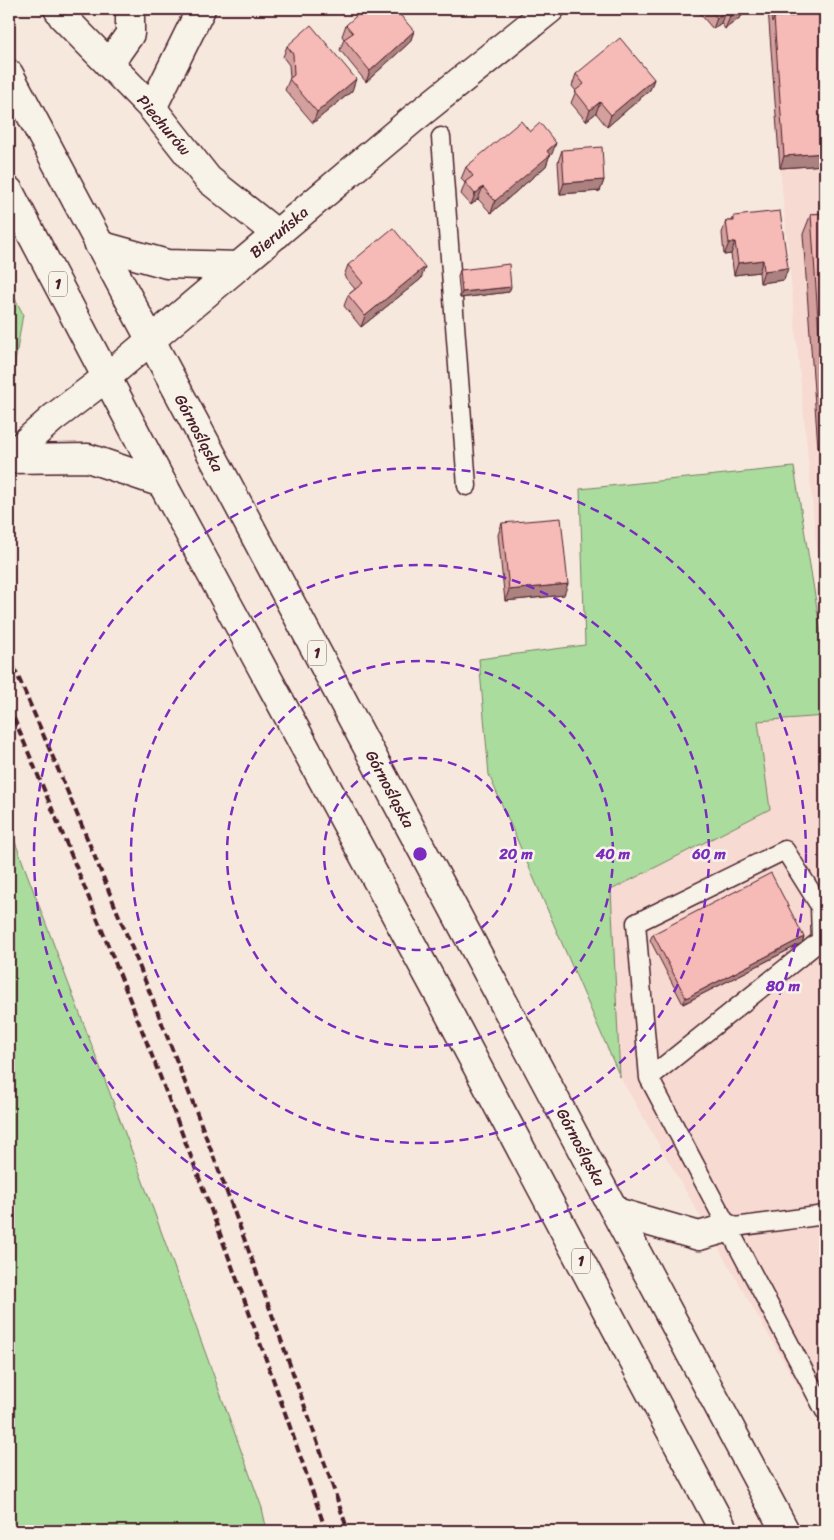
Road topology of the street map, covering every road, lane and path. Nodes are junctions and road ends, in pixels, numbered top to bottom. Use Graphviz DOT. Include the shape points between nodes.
graph roads {
  1 [pos="58,9"];
  2 [pos="130,9"];
  3 [pos="201,9"];
  4 [pos="550,9"];
  5 [pos="109,64"];
  6 [pos="9,74"];
  7 [pos="152,108"];
  8 [pos="441,137"];
  9 [pos="9,191"];
  10 [pos="277,234"];
  11 [pos="100,245"];
  12 [pos="239,266"];
  13 [pos="150,341"];
  14 [pos="107,377"];
  15 [pos="9,458"];
  16 [pos="162,483"];
  17 [pos="467,486"];
  18 [pos="649,1078"];
  19 [pos="616,1212"];
  20 [pos="825,1215"];
  21 [pos="727,1228"];
  22 [pos="825,1411"];
  23 [pos="724,1531"];
  24 [pos="785,1531"];
  1 -- 5 [label="main road, Piechurów"];
  2 -- 5 [label="main road" via="130,34"];
  3 -- 7 [label="main road"];
  4 -- 10 [label="main road, Bieruńska"];
  5 -- 7 [label="main road, Piechurów"];
  6 -- 11 [label="main road, Górnośląska / 1"];
  7 -- 10 [label="main road, Piechurów" via="208,179"];
  8 -- 17 [label="lane"];
  9 -- 14 [label="main road, 1"];
  10 -- 12 [label="main road, Bieruńska"];
  11 -- 12 [label="main road" via="167,264"];
  11 -- 13 [label="main road, Górnośląska / 1"];
  12 -- 13 [label="main road, Bieruńska"];
  13 -- 14 [label="main road, Bieruńska"];
  13 -- 19 [label="main road, Górnośląska / 1"];
  14 -- 15 [label="main road, Bieruńska" via="53,418"];
  14 -- 16 [label="main road, 1"];
  15 -- 16 [label="main road" via="88,458"];
  16 -- 23 [label="main road, 1"];
  18 -- 18 [label="lane" via="821,940 820,906 785,850 636,923"];
  18 -- 21 [label="lane"];
  19 -- 21 [label="main road" via="699,1236"];
  19 -- 24 [label="main road, Górnośląska / 1"];
  20 -- 21 [label="lane"];
  21 -- 22 [label="lane"];
}
